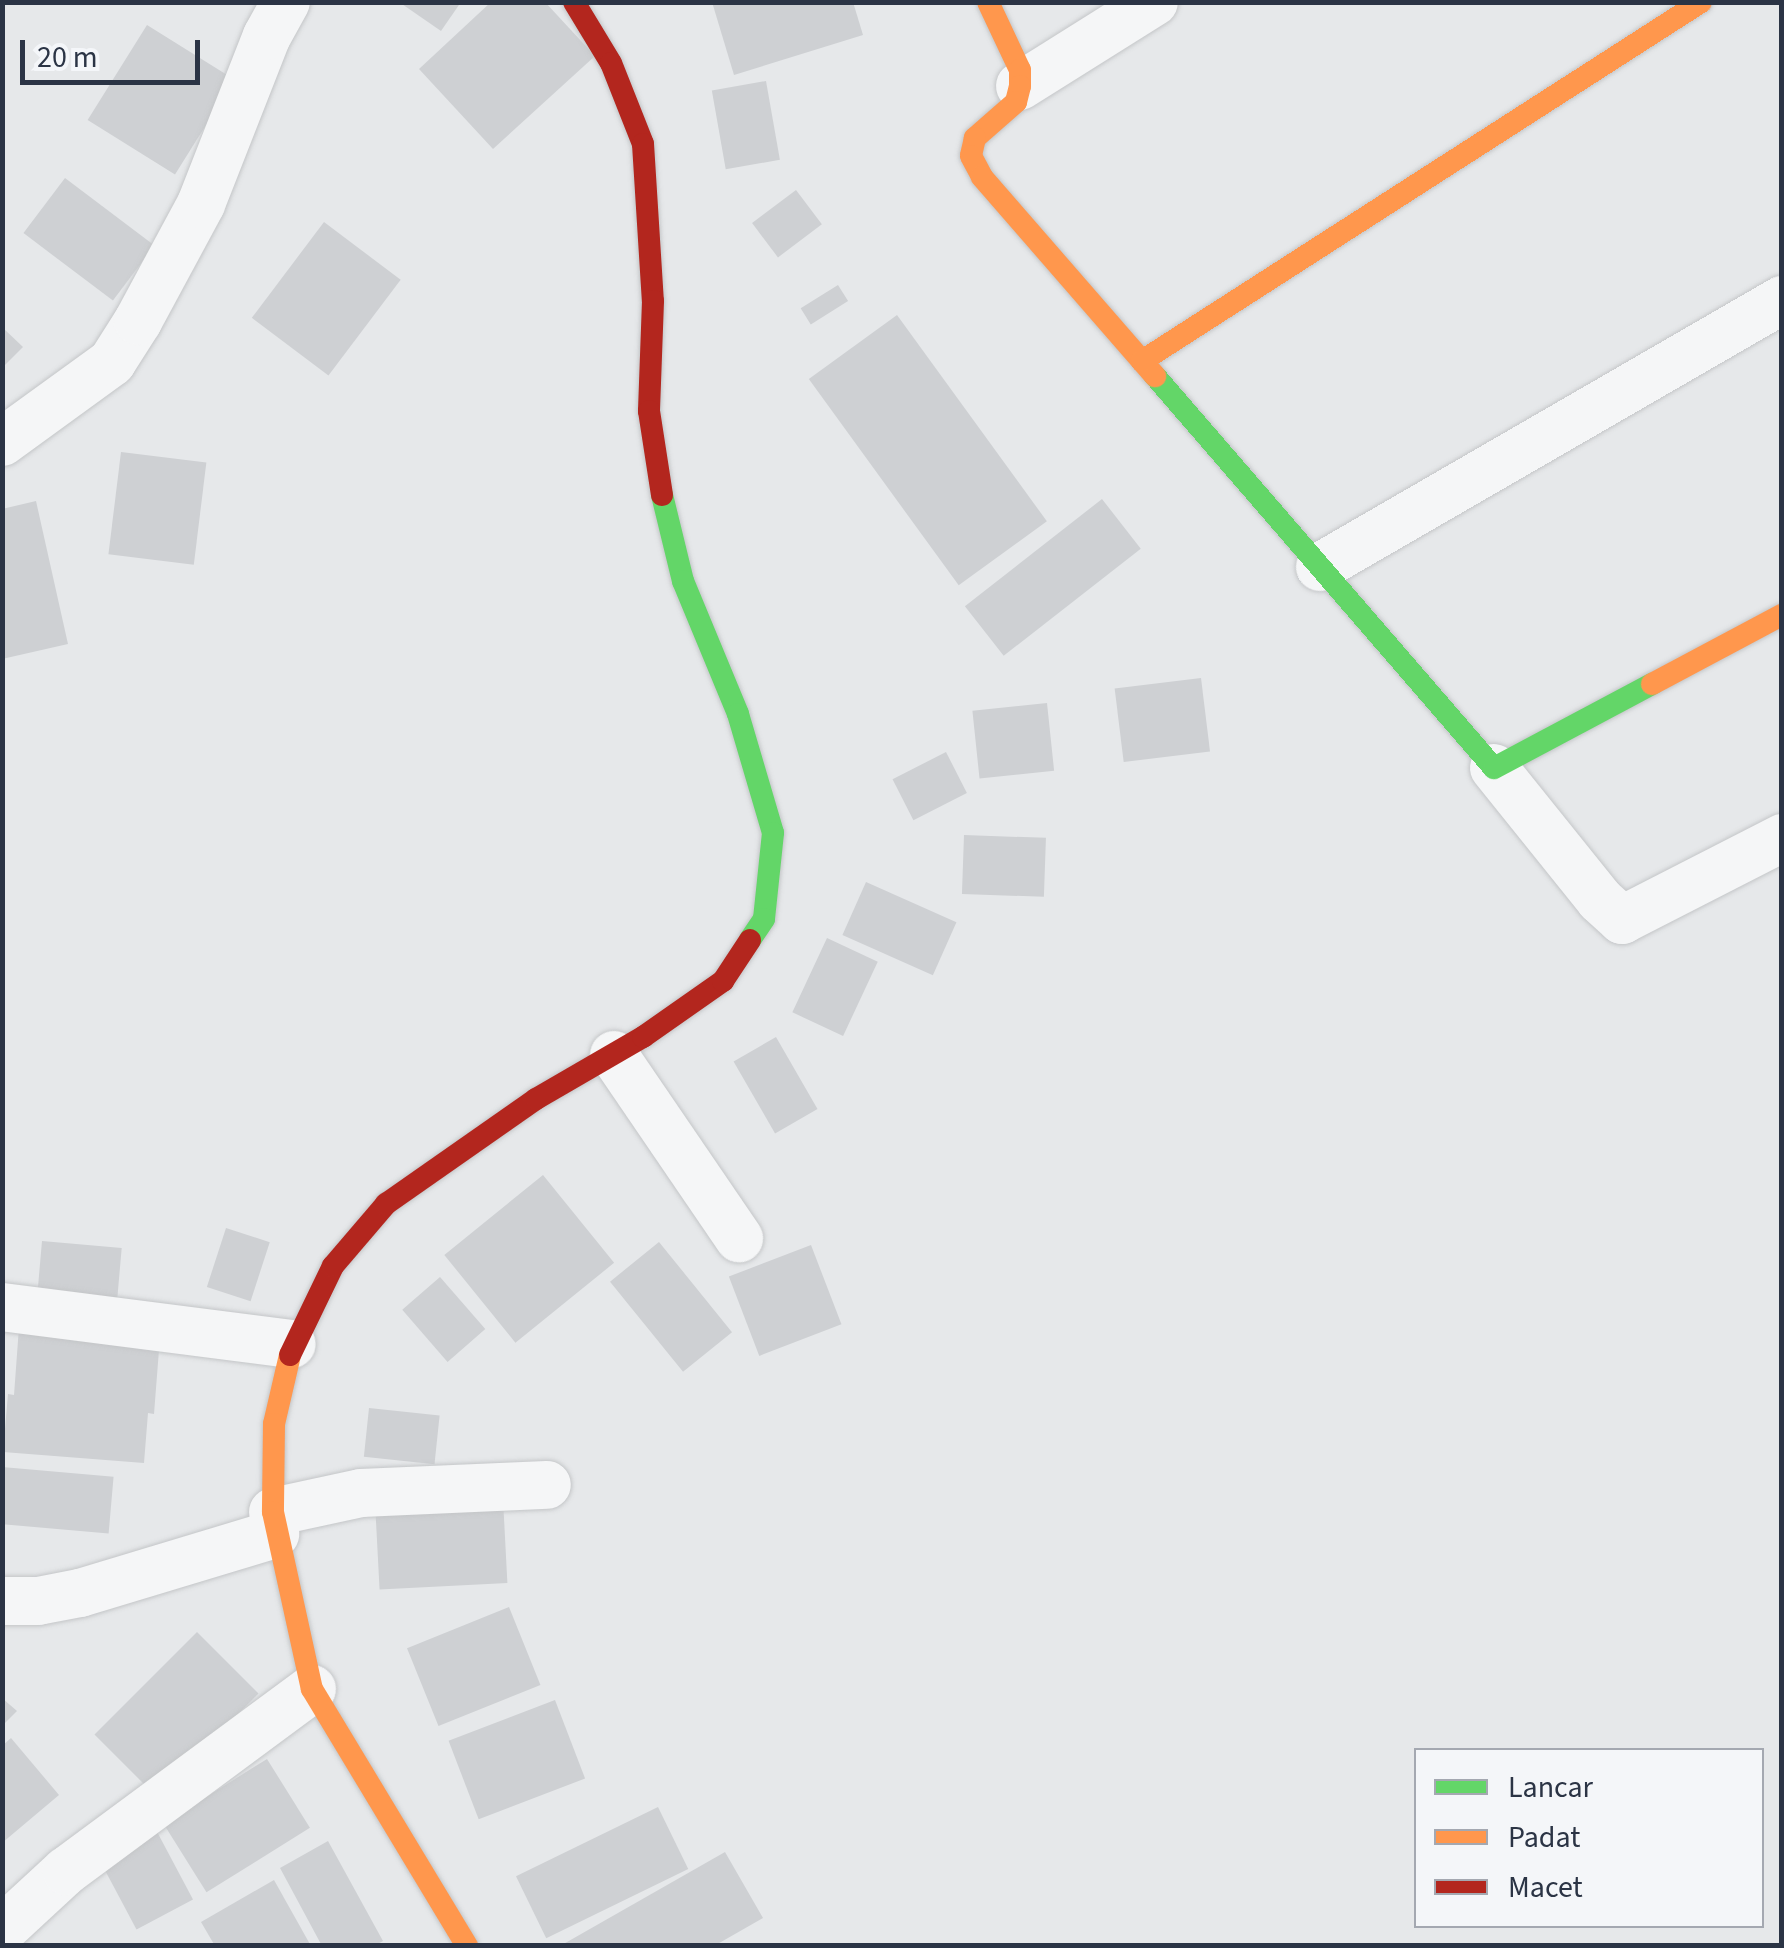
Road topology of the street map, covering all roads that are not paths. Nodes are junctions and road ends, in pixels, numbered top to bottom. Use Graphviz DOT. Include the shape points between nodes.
graph roads {
  1 [pos="286,2"];
  2 [pos="574,2"];
  3 [pos="988,2"];
  4 [pos="1154,2"];
  5 [pos="1701,2"];
  6 [pos="1020,86"];
  7 [pos="1782,300"];
  8 [pos="1142,362"];
  9 [pos="2,442"];
  10 [pos="1320,566"];
  11 [pos="1782,615"];
  12 [pos="1494,768"];
  13 [pos="1782,838"];
  14 [pos="614,1055"];
  15 [pos="739,1238"];
  16 [pos="2,1306"];
  17 [pos="292,1344"];
  18 [pos="547,1485"];
  19 [pos="274,1523"];
  20 [pos="2,1601"];
  21 [pos="312,1689"];
  22 [pos="2,1930"];
  23 [pos="467,1946"];
  1 -- 9 [label="street" via="266,36 200,204 138,322 112,362"];
  2 -- 14 [label="main road" via="611,63 643,144 652,301 649,411 664,508 683,580 738,714 774,833 764,919 723,981"];
  3 -- 6 [label="main road" via="1020,70"];
  4 -- 6 [label="street"];
  5 -- 8 [label="main road"];
  6 -- 8 [label="main road" via="1016,102 974,138 971,156"];
  7 -- 10 [label="street"];
  8 -- 10 [label="main road"];
  10 -- 12 [label="main road"];
  11 -- 12 [label="main road"];
  12 -- 13 [label="street" via="1622,920"];
  14 -- 15 [label="street"];
  14 -- 17 [label="main road" via="536,1099 386,1204 333,1266"];
  16 -- 17 [label="street"];
  17 -- 19 [label="main road" via="274,1424"];
  18 -- 19 [label="street" via="361,1493"];
  19 -- 20 [label="street" via="80,1593"];
  19 -- 21 [label="main road"];
  21 -- 22 [label="street" via="66,1871"];
  21 -- 23 [label="main road"];
}
